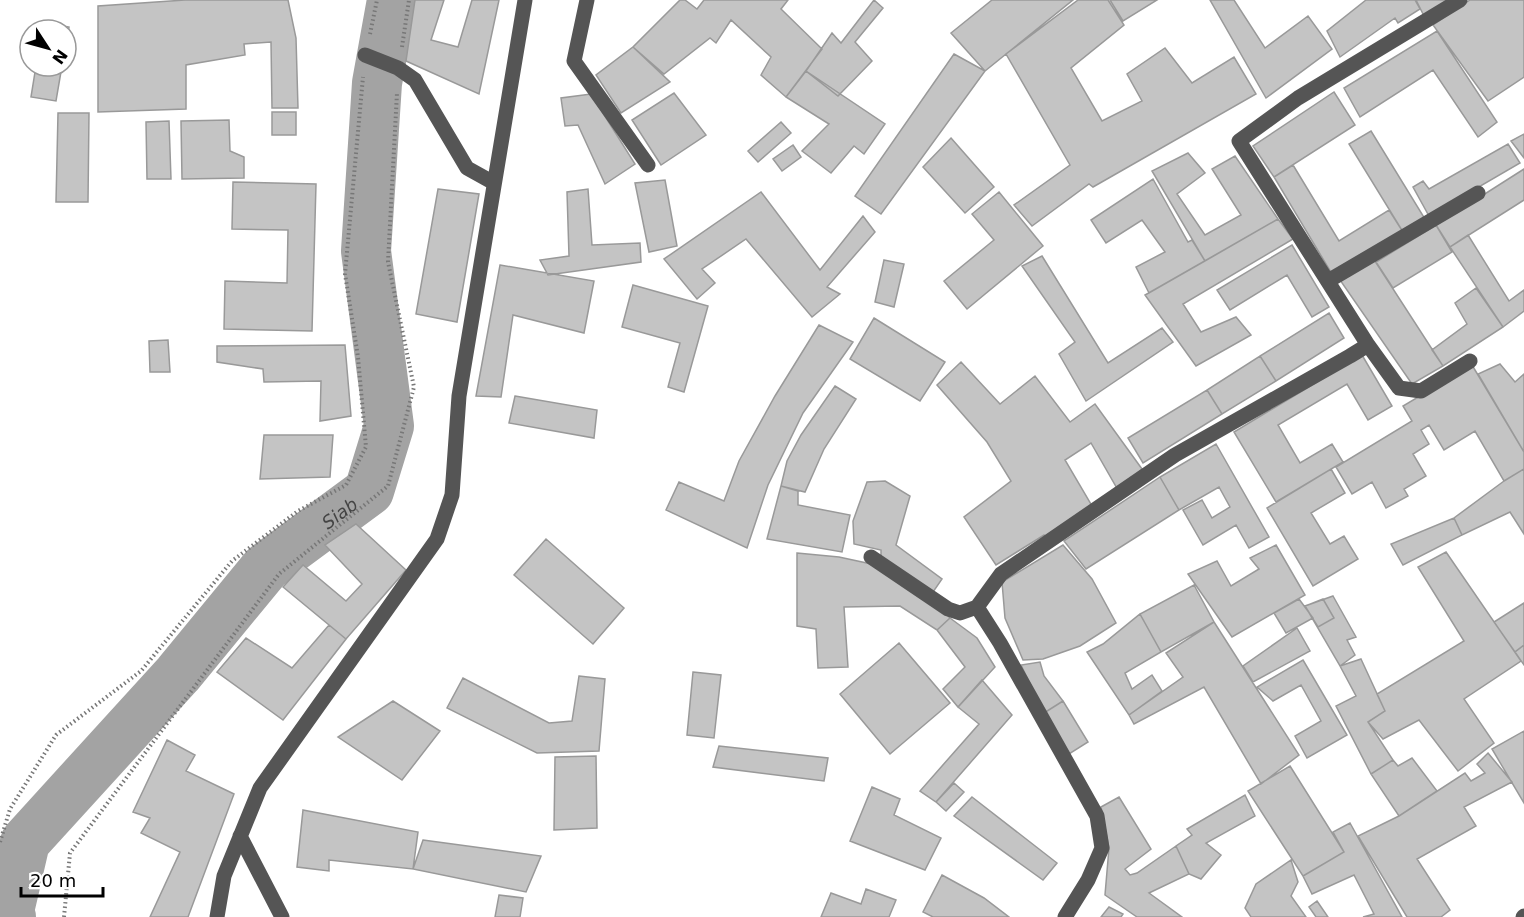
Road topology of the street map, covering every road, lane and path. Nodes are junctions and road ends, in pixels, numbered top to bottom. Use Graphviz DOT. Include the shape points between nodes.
graph roads {
  1 [pos="377,0"];
  2 [pos="409,0"];
  3 [pos="525,0"];
  4 [pos="587,0"];
  5 [pos="1460,0"];
  6 [pos="365,55"];
  7 [pos="398,68"];
  8 [pos="648,165"];
  9 [pos="494,183"];
  10 [pos="1478,193"];
  11 [pos="1328,281"];
  12 [pos="1368,345"];
  13 [pos="1470,361"];
  14 [pos="871,557"];
  15 [pos="977,607"];
  16 [pos="240,836"];
  17 [pos="0,842"];
  18 [pos="64,917"];
  19 [pos="217,917"];
  20 [pos="282,917"];
  21 [pos="1065,917"];
  1 -- 6 [label="path"];
  2 -- 7 [label="path"];
  3 -- 9 [label="street"];
  4 -- 8 [label="street" via="574,61"];
  5 -- 11 [label="street" via="1298,98 1239,141"];
  6 -- 7 [label="street"];
  6 -- 17 [label="path" via="345,274 366,447 345,485 298,512 232,561 141,671 56,735 10,809"];
  7 -- 9 [label="street" via="415,80 466,168"];
  7 -- 18 [label="path" via="388,262 414,387 388,486 279,574 70,853"];
  9 -- 16 [label="street" via="459,396 452,495 437,539 260,788"];
  10 -- 11 [label="street"];
  11 -- 12 [label="street"];
  12 -- 13 [label="street" via="1399,388 1421,391"];
  12 -- 15 [label="street" via="1175,455 1001,574"];
  14 -- 15 [label="street" via="948,609 960,613"];
  15 -- 21 [label="street" via="1097,816 1102,848"];
  16 -- 19 [label="street" via="224,876"];
  16 -- 20 [label="street"];
}
